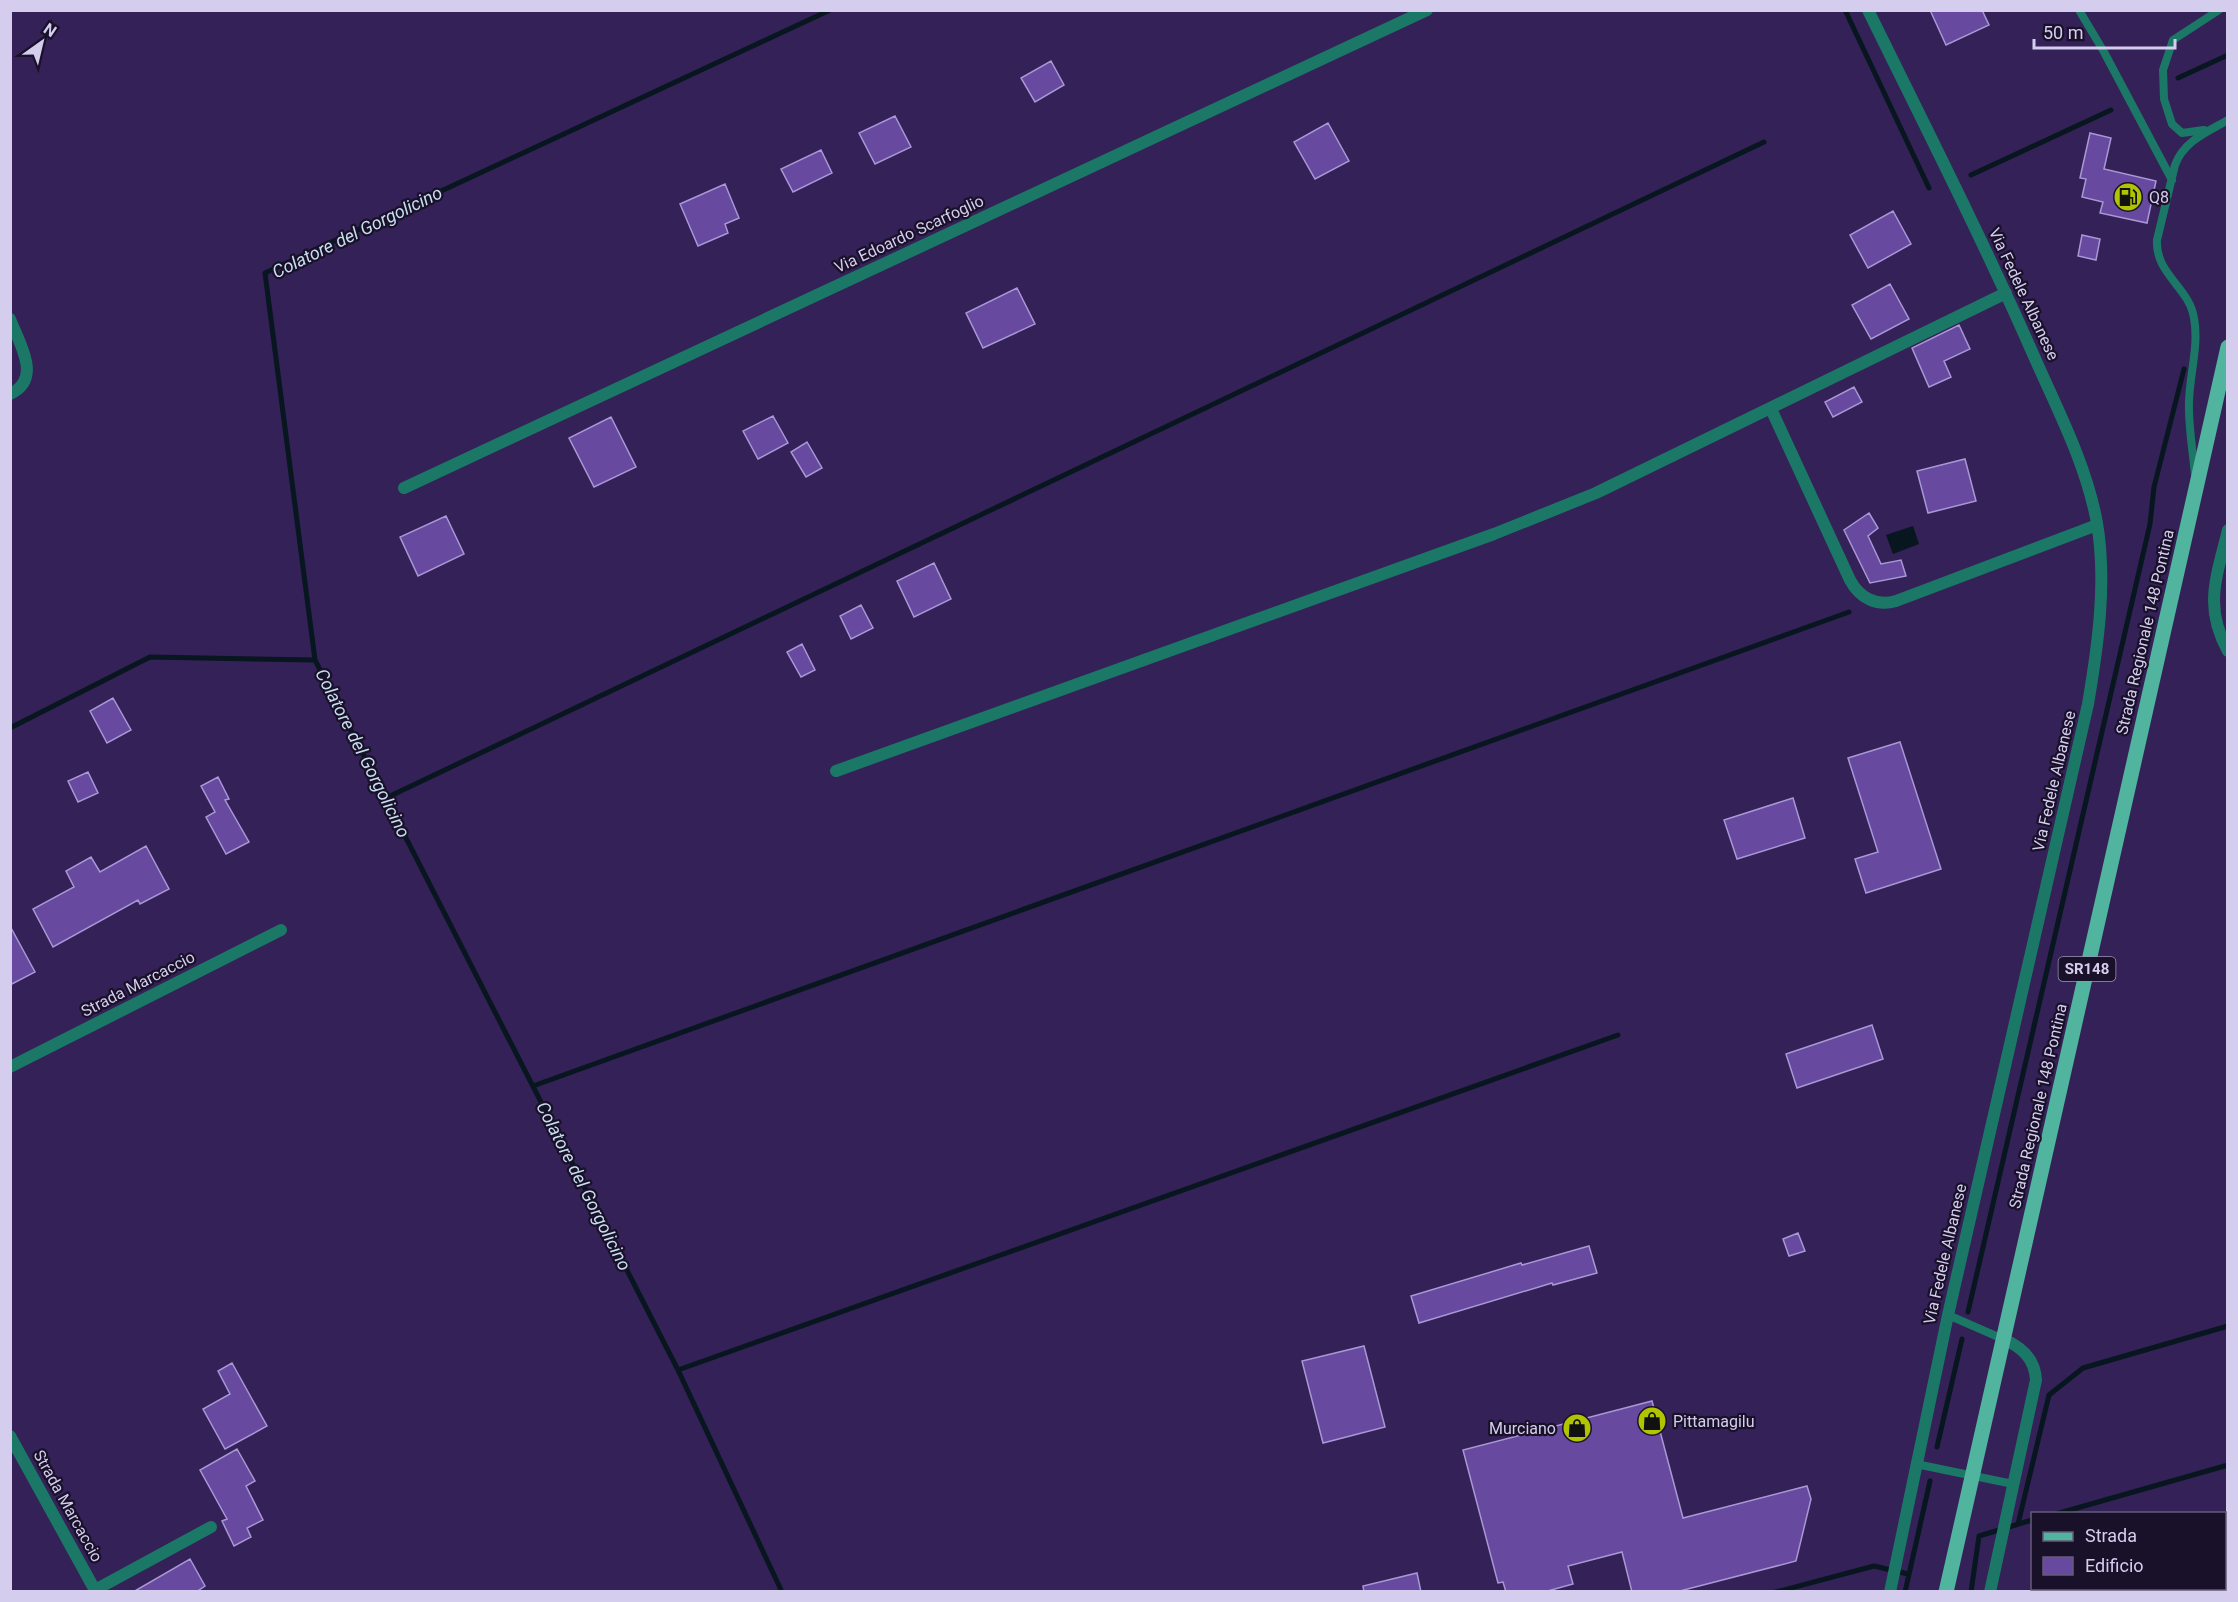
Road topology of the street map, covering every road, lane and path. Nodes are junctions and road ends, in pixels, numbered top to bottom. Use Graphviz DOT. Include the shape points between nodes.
graph roads {
  1 [pos="1427,10"];
  2 [pos="1868,10"];
  3 [pos="2079,10"];
  4 [pos="2218,10"];
  5 [pos="2228,120"];
  6 [pos="2211,129"];
  7 [pos="2172,180"];
  8 [pos="2006,292"];
  9 [pos="10,319"];
  10 [pos="2228,346"];
  11 [pos="10,394"];
  12 [pos="1771,409"];
  13 [pos="404,488"];
  14 [pos="2196,489"];
  15 [pos="2097,525"];
  16 [pos="2228,530"];
  17 [pos="2228,651"];
  18 [pos="836,771"];
  19 [pos="281,930"];
  20 [pos="10,1067"];
  21 [pos="1948,1315"];
  22 [pos="2003,1339"];
  23 [pos="10,1436"];
  24 [pos="1916,1464"];
  25 [pos="1972,1477"];
  26 [pos="2013,1485"];
  27 [pos="211,1527"];
  28 [pos="1892,1586"];
  29 [pos="95,1591"];
  30 [pos="1946,1592"];
  31 [pos="1989,1592"];
  1 -- 13 [label="street, Via Edoardo Scarfoglio"];
  2 -- 8 [label="street, Via Fedele Albanese"];
  3 -- 7 [label="lane"];
  4 -- 6 [label="lane" via="2173,40 2163,70 2164,99 2172,124 2182,134"];
  5 -- 6 [label="lane"];
  6 -- 7 [label="lane" via="2182,151"];
  7 -- 14 [label="lane" via="2157,246 2163,267 2185,294 2194,317 2189,402"];
  8 -- 12 [label="street"];
  8 -- 15 [label="street, Via Fedele Albanese" via="2080,462"];
  9 -- 11 [label="street" via="28,373 22,387"];
  10 -- 14 [label="main road, Strada Regionale 148 Pontina / SR148"];
  12 -- 15 [label="street" via="1850,580 1859,593 1872,601 1896,602"];
  12 -- 18 [label="street" via="1596,494 1494,534"];
  14 -- 22 [label="main road, Strada Regionale 148 Pontina / SR148"];
  15 -- 21 [label="street, Via Fedele Albanese" via="2100,605 2088,704"];
  16 -- 17 [label="street" via="2212,603 2216,626"];
  19 -- 20 [label="street, Strada Marcaccio"];
  21 -- 22 [label="lane"];
  21 -- 24 [label="street, Via Fedele Albanese"];
  22 -- 25 [label="main road, Strada Regionale 148 Pontina / SR148"];
  22 -- 26 [label="street" via="2025,1353 2036,1373"];
  23 -- 29 [label="street, Strada Marcaccio"];
  24 -- 25 [label="lane"];
  24 -- 28 [label="street, Via Fedele Albanese"];
  25 -- 26 [label="lane"];
  25 -- 30 [label="main road, Strada Regionale 148 Pontina / SR148"];
  26 -- 31 [label="street"];
  27 -- 29 [label="street"];
}
